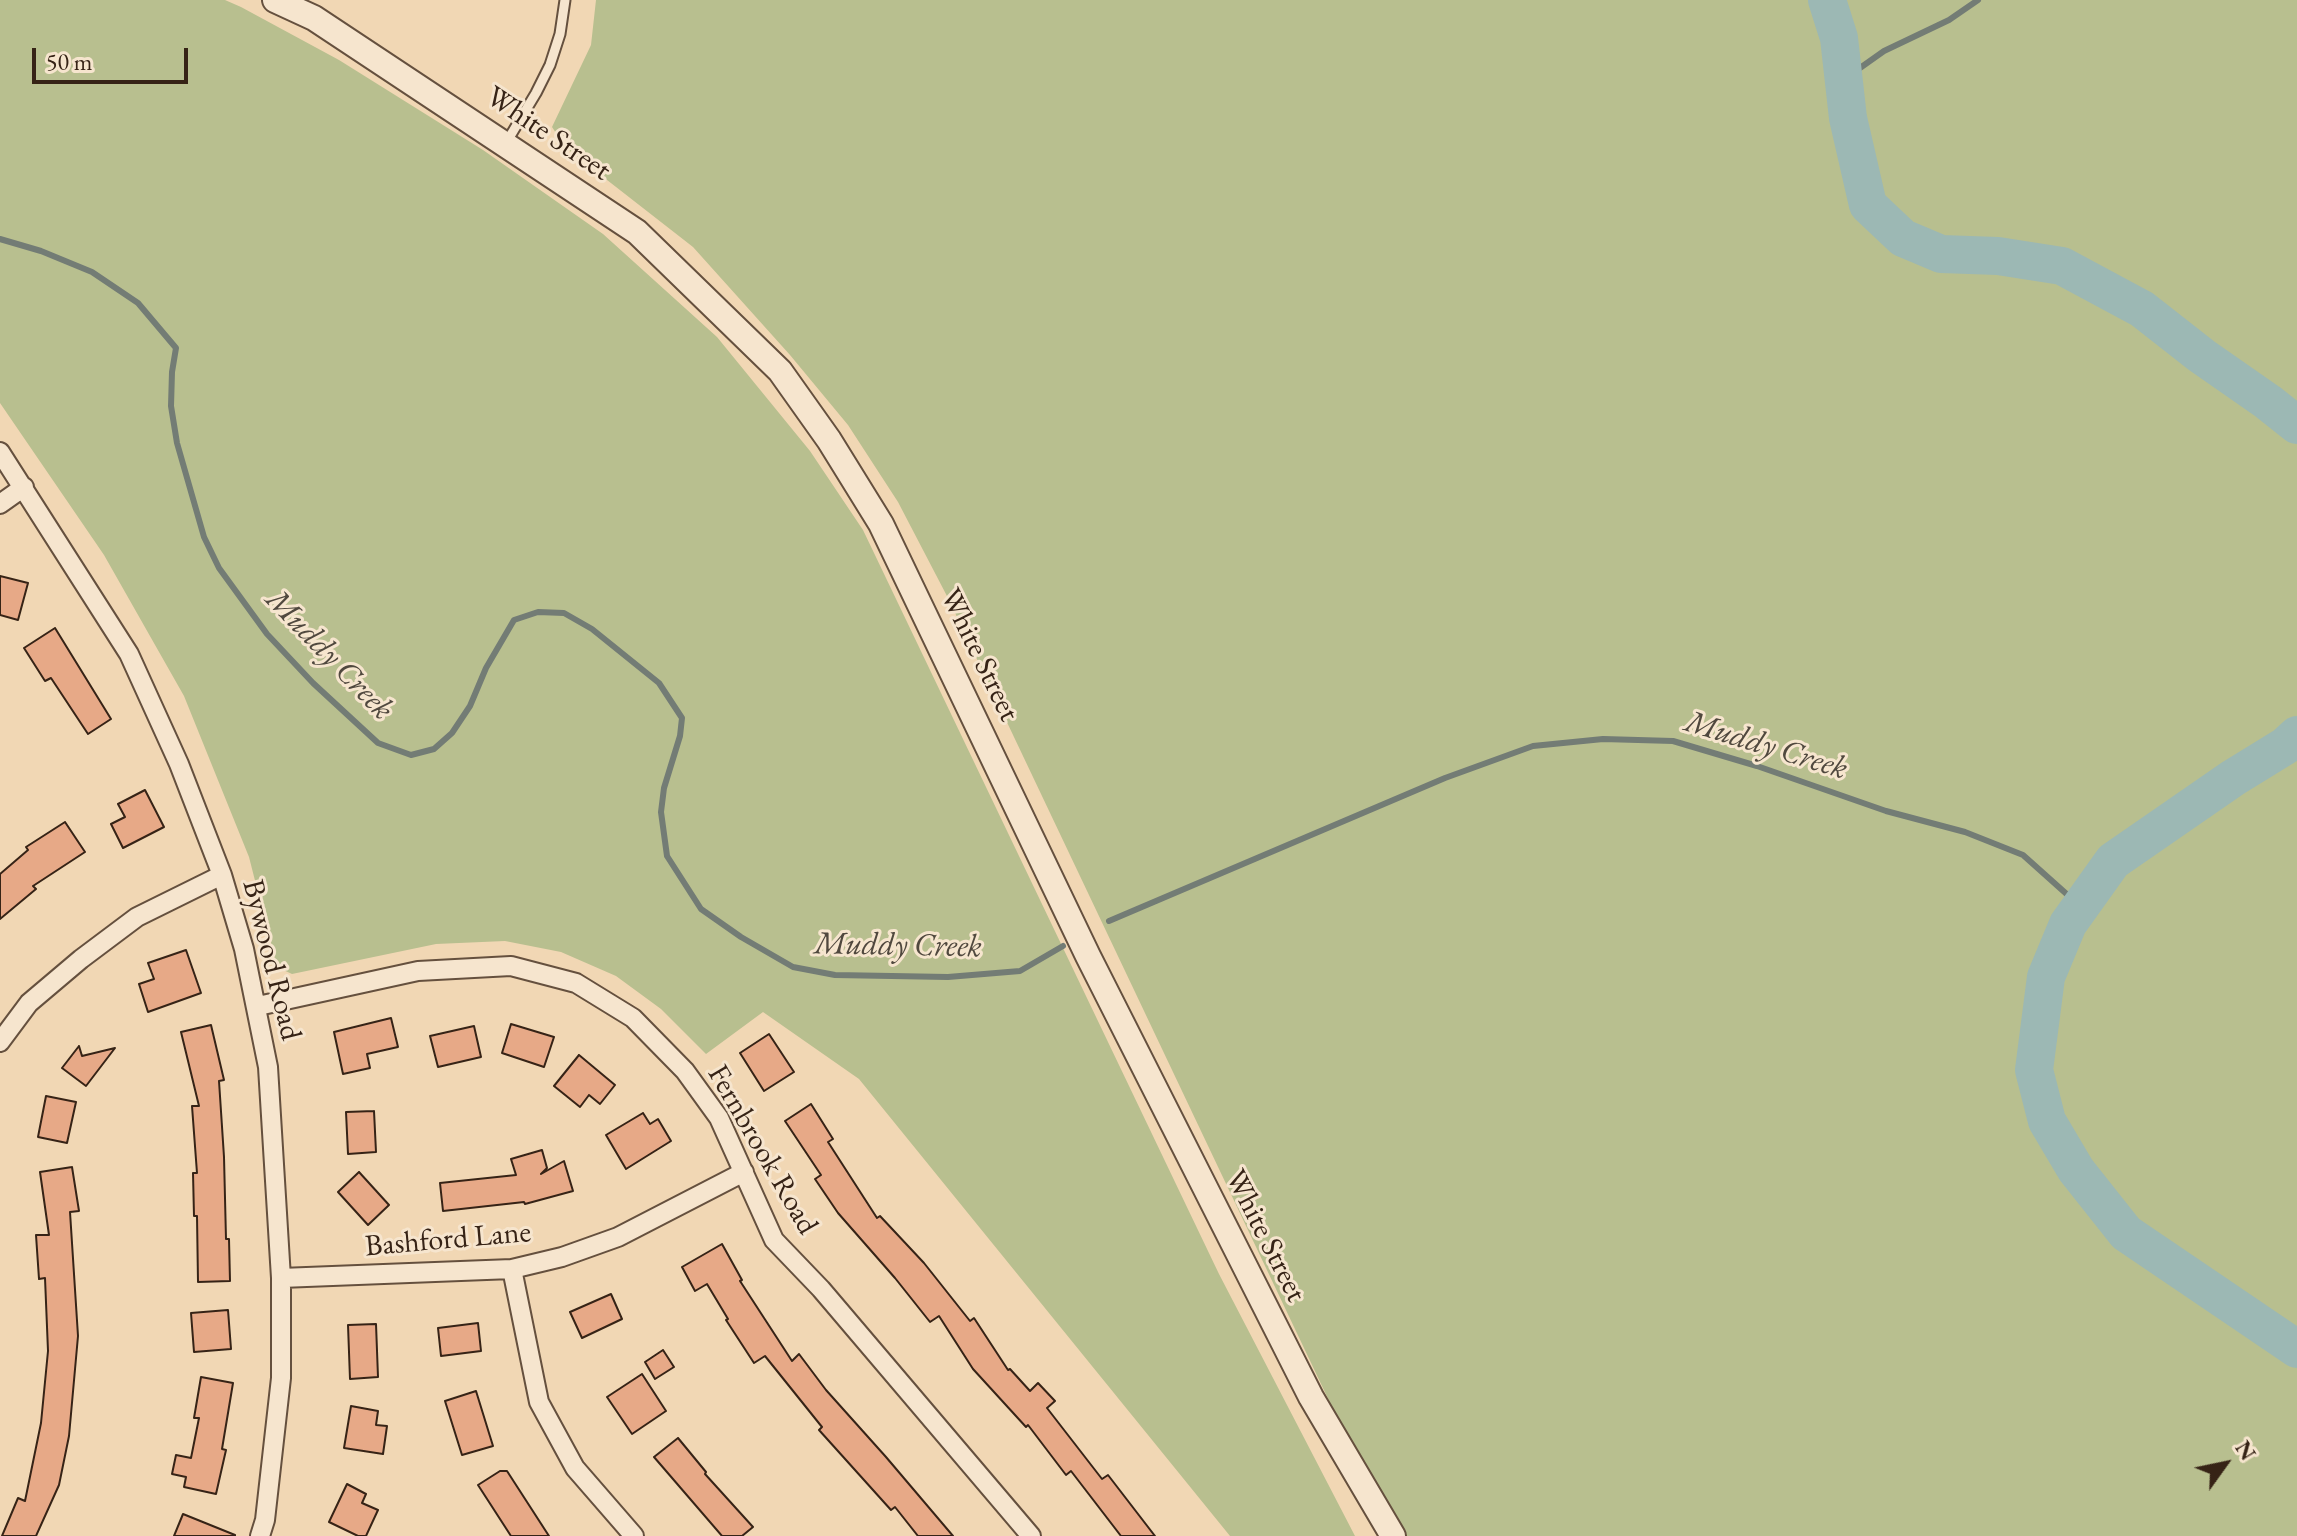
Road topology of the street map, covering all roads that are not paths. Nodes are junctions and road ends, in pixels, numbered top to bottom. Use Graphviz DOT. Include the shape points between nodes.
graph roads {
  1 [pos="275,0"];
  2 [pos="565,0"];
  3 [pos="505,144"];
  4 [pos="0,452"];
  5 [pos="24,487"];
  6 [pos="0,504"];
  7 [pos="222,875"];
  8 [pos="258,1006"];
  9 [pos="0,1042"];
  10 [pos="744,1172"];
  11 [pos="512,1269"];
  12 [pos="281,1278"];
  13 [pos="260,1536"];
  14 [pos="634,1536"];
  15 [pos="1031,1536"];
  16 [pos="1393,1536"];
  1 -- 3 [label="street, White Street" via="314,18"];
  2 -- 3 [label="lane" via="550,65"];
  3 -- 16 [label="street, White Street" via="637,232 780,371 829,440 881,524 1088,956 1311,1397"];
  4 -- 5 [label="street, Bywood Road"];
  5 -- 6 [label="street"];
  5 -- 7 [label="street, Bywood Road" via="129,654"];
  7 -- 8 [label="street, Bywood Road"];
  7 -- 9 [label="street" via="137,917 92,950 29,1003"];
  8 -- 10 [label="street, Fernbrook Road" via="418,971 511,966 576,983 633,1018 685,1071 719,1118"];
  8 -- 12 [label="street, Bywood Road" via="268,1067"];
  10 -- 11 [label="street, Bashford Lane" via="618,1237"];
  10 -- 15 [label="street, Fernbrook Road" via="774,1240"];
  11 -- 12 [label="street, Bashford Lane"];
  11 -- 14 [label="street" via="539,1402 575,1468"];
  12 -- 13 [label="street, Bywood Road" via="281,1378"];
}
